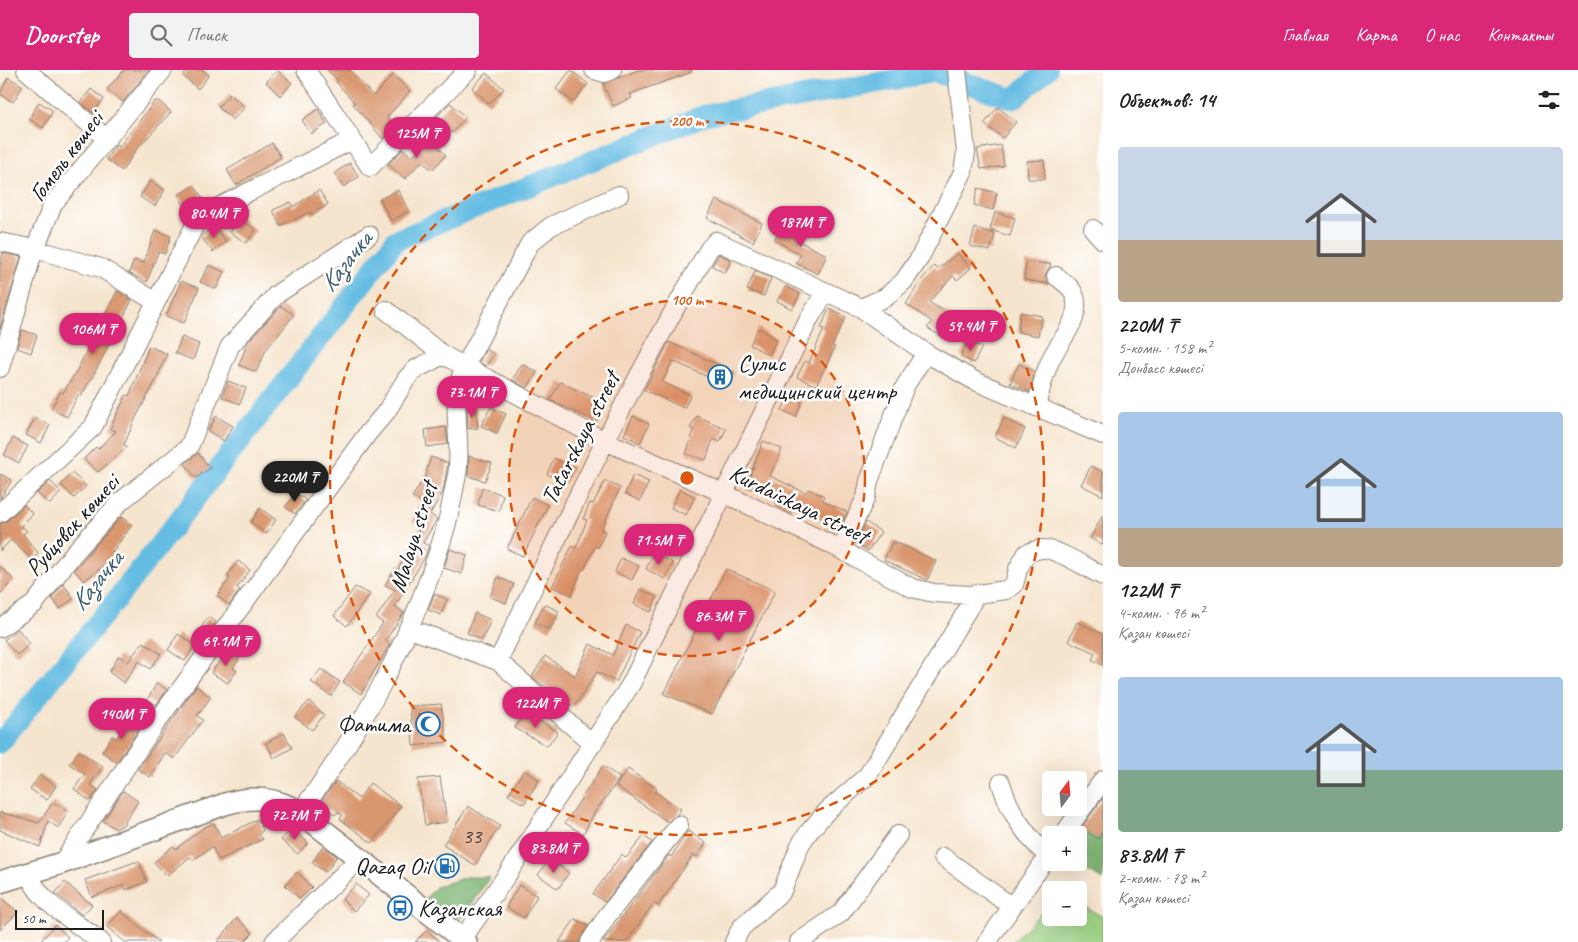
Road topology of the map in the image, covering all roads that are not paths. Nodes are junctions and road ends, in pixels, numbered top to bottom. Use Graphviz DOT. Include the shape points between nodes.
graph roads {
  1 [pos="26,70"];
  2 [pos="164,70"];
  3 [pos="306,70"];
  4 [pos="468,70"];
  5 [pos="594,70"];
  6 [pos="612,70"];
  7 [pos="957,70"];
  8 [pos="108,138"];
  9 [pos="352,140"];
  10 [pos="619,195"];
  11 [pos="369,235"];
  12 [pos="0,242"];
  13 [pos="35,249"];
  14 [pos="1056,276"];
  15 [pos="825,293"];
  16 [pos="156,302"];
  17 [pos="860,308"];
  18 [pos="386,310"];
  19 [pos="926,353"];
  20 [pos="443,355"];
  21 [pos="464,366"];
  22 [pos="0,368"];
  23 [pos="1036,407"];
  24 [pos="1103,435"];
  25 [pos="605,441"];
  26 [pos="723,493"];
  27 [pos="0,513"];
  28 [pos="842,550"];
  29 [pos="1103,576"];
  30 [pos="970,595"];
  31 [pos="0,628"];
  32 [pos="408,628"];
  33 [pos="498,661"];
  34 [pos="593,744"];
  35 [pos="1103,780"];
  36 [pos="1001,783"];
  37 [pos="300,812"];
  38 [pos="680,826"];
  39 [pos="1070,826"];
  40 [pos="898,835"];
  41 [pos="1042,846"];
  42 [pos="943,857"];
  43 [pos="358,860"];
  44 [pos="62,863"];
  45 [pos="1042,865"];
  46 [pos="28,874"];
  47 [pos="0,882"];
  48 [pos="1012,907"];
  49 [pos="90,939"];
  50 [pos="463,941"];
  51 [pos="274,942"];
  52 [pos="590,942"];
  53 [pos="734,942"];
  54 [pos="799,942"];
  55 [pos="988,942"];
  1 -- 8 [label="street"];
  2 -- 8 [label="street, Гомель көшесі"];
  3 -- 9 [label="street"];
  4 -- 9 [label="street" via="370,168"];
  5 -- 6 [label="street" via="604,73"];
  7 -- 17 [label="street" via="966,152 963,172 919,259 904,281 886,298"];
  8 -- 13 [label="street, Гомель көшесі" via="53,204"];
  9 -- 16 [label="street" via="199,217"];
  10 -- 21 [label="street, Malaya street" via="551,226 530,243"];
  11 -- 31 [label="street, Рубцовск көшесі" via="277,294 230,346 189,447 120,502 34,604"];
  12 -- 13 [label="street"];
  13 -- 16 [label="street" via="101,268"];
  13 -- 22 [label="street, Гомель көшесі"];
  14 -- 23 [label="street" via="1073,291 1075,322 1062,337 1050,361"];
  15 -- 17 [label="street"];
  15 -- 25 [label="street, Tatarskaya street" via="716,241 659,334"];
  15 -- 26 [label="street" via="808,319"];
  16 -- 27 [label="street" via="93,427"];
  17 -- 19 [label="street"];
  18 -- 20 [label="street, Kurdaiskaya street"];
  19 -- 23 [label="street" via="976,382"];
  19 -- 28 [label="street" via="905,386 872,472 866,497"];
  20 -- 21 [label="street, Kurdaiskaya street"];
  20 -- 44 [label="street" via="416,369 407,378 386,412 153,727"];
  21 -- 25 [label="street, Kurdaiskaya street"];
  21 -- 32 [label="street, Malaya street" via="458,388 458,470 446,528"];
  23 -- 24 [label="street"];
  25 -- 26 [label="street, Kurdaiskaya street"];
  25 -- 33 [label="street, Tatarskaya street"];
  26 -- 28 [label="street, Kurdaiskaya street"];
  26 -- 34 [label="street" via="631,684"];
  28 -- 30 [label="street, Kurdaiskaya street" via="912,588 934,594"];
  29 -- 30 [label="street, Kurdaiskaya street" via="1056,551 1042,549 1027,553 1014,585 1006,590"];
  30 -- 53 [label="street" via="972,602 868,775 826,812 808,833 782,892 741,928"];
  32 -- 33 [label="street"];
  32 -- 37 [label="street, Malaya street" via="340,757"];
  33 -- 34 [label="street"];
  34 -- 50 [label="street"];
  35 -- 39 [label="street"];
  36 -- 41 [label="street" via="1018,823"];
  37 -- 43 [label="main road"];
  37 -- 44 [label="main road" via="267,799 241,799"];
  38 -- 52 [label="street" via="607,916"];
  40 -- 54 [label="street" via="841,913"];
  42 -- 48 [label="street"];
  43 -- 50 [label="main road"];
  43 -- 51 [label="street"];
  44 -- 46 [label="main road"];
  45 -- 48 [label="street"];
  46 -- 47 [label="main road"];
  46 -- 49 [label="street" via="36,889"];
  48 -- 55 [label="street"];
}
